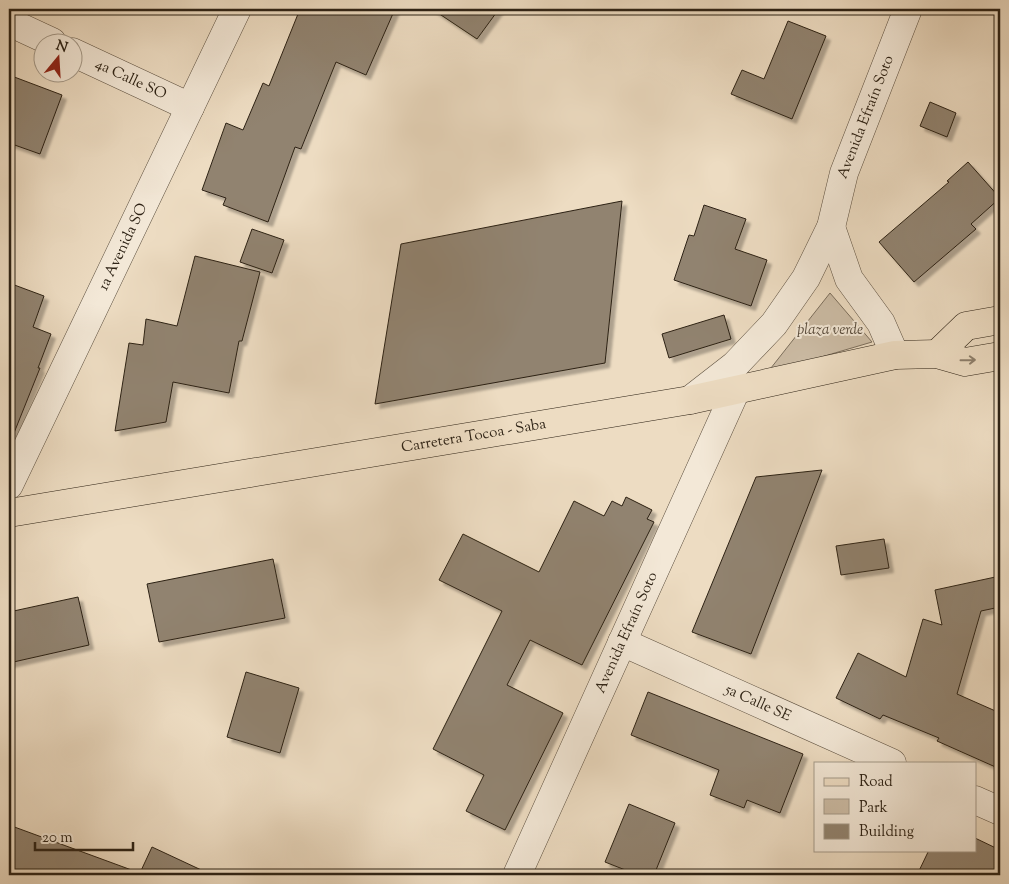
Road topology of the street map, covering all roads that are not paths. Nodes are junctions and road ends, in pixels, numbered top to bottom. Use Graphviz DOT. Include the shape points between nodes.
graph roads {
  1 [pos="237,9"];
  2 [pos="908,9"];
  3 [pos="9,22"];
  4 [pos="32,33"];
  5 [pos="82,57"];
  6 [pos="190,107"];
  7 [pos="831,227"];
  8 [pos="1000,320"];
  9 [pos="937,354"];
  10 [pos="895,355"];
  11 [pos="1000,356"];
  12 [pos="736,390"];
  13 [pos="690,400"];
  14 [pos="9,485"];
  15 [pos="9,513"];
  16 [pos="622,642"];
  17 [pos="890,762"];
  18 [pos="976,800"];
  19 [pos="1000,811"];
  20 [pos="517,875"];
  1 -- 6 [label="street, 1a Avenida SO"];
  2 -- 7 [label="street, Avenida Efraín Soto" via="844,173"];
  3 -- 4 [label="street"];
  5 -- 6 [label="street, 4a Calle SO"];
  6 -- 14 [label="street, 1a Avenida SO"];
  7 -- 10 [label="street" via="849,279 882,323"];
  7 -- 13 [label="street, Avenida Efraín Soto" via="806,278 774,324 735,365"];
  8 -- 9 [label="main road" via="966,326"];
  9 -- 10 [label="main road, Carretera Tocoa - Saba"];
  9 -- 11 [label="main road, Carretera Tocoa - Saba, one-way" via="965,362"];
  10 -- 12 [label="main road, Carretera Tocoa - Saba"];
  12 -- 13 [label="main road, Carretera Tocoa - Saba"];
  12 -- 16 [label="street, Avenida Efraín Soto"];
  13 -- 15 [label="main road, Carretera Tocoa - Saba"];
  16 -- 17 [label="street, 5a Calle SE"];
  16 -- 20 [label="street, Avenida Efraín Soto"];
  18 -- 19 [label="street"];
}
